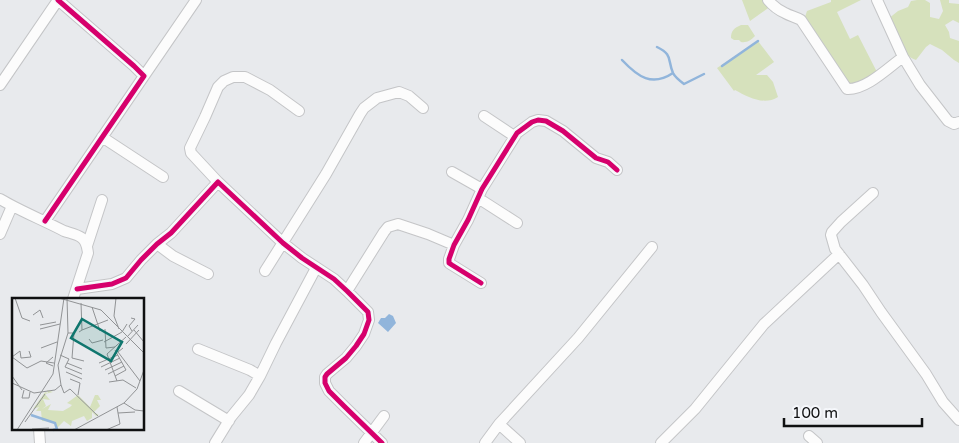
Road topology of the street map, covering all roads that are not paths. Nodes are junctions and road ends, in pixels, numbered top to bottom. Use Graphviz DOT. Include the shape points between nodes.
graph roads {
  1 [pos="58,0"];
  2 [pos="196,0"];
  3 [pos="768,0"];
  4 [pos="877,0"];
  5 [pos="903,57"];
  6 [pos="144,76"];
  7 [pos="0,85"];
  8 [pos="423,108"];
  9 [pos="299,112"];
  10 [pos="484,116"];
  11 [pos="959,122"];
  12 [pos="514,136"];
  13 [pos="102,137"];
  14 [pos="617,170"];
  15 [pos="452,172"];
  16 [pos="163,177"];
  17 [pos="218,182"];
  18 [pos="873,193"];
  19 [pos="480,194"];
  20 [pos="0,199"];
  21 [pos="102,200"];
  22 [pos="12,206"];
  23 [pos="45,221"];
  24 [pos="517,223"];
  25 [pos="0,234"];
  26 [pos="283,243"];
  27 [pos="157,244"];
  28 [pos="454,245"];
  29 [pos="87,246"];
  30 [pos="652,247"];
  31 [pos="839,254"];
  32 [pos="316,268"];
  33 [pos="265,270"];
  34 [pos="208,274"];
  35 [pos="481,283"];
  36 [pos="77,289"];
  37 [pos="347,291"];
  38 [pos="74,298"];
  39 [pos="198,349"];
  40 [pos="260,376"];
  41 [pos="179,391"];
  42 [pos="384,416"];
  43 [pos="959,420"];
  44 [pos="229,421"];
  45 [pos="499,424"];
  46 [pos="39,430"];
  47 [pos="372,434"];
  48 [pos="40,443"];
  49 [pos="215,443"];
  50 [pos="364,443"];
  51 [pos="382,443"];
  52 [pos="485,443"];
  53 [pos="520,443"];
  54 [pos="661,443"];
  1 -- 6 [label="street"];
  1 -- 7 [label="street"];
  2 -- 6 [label="street"];
  3 -- 5 [label="street" via="774,7 801,20 847,89 862,86"];
  4 -- 5 [label="street"];
  5 -- 11 [label="street" via="948,121"];
  6 -- 13 [label="street"];
  8 -- 26 [label="street" via="399,92 377,98 364,108"];
  9 -- 17 [label="street" via="245,76 224,80 190,148"];
  10 -- 12 [label="street"];
  12 -- 14 [label="street" via="532,122 546,121"];
  12 -- 19 [label="street"];
  13 -- 16 [label="street"];
  13 -- 23 [label="street"];
  15 -- 19 [label="street"];
  17 -- 26 [label="street"];
  17 -- 27 [label="street"];
  18 -- 31 [label="street" via="832,232 832,241"];
  19 -- 24 [label="street"];
  19 -- 28 [label="street"];
  20 -- 22 [label="street"];
  21 -- 29 [label="street"];
  22 -- 23 [label="street"];
  22 -- 25 [label="street"];
  23 -- 29 [label="street" via="78,236"];
  26 -- 32 [label="street"];
  26 -- 33 [label="street"];
  27 -- 34 [label="street"];
  27 -- 36 [label="street" via="120,282"];
  28 -- 35 [label="street" via="450,263"];
  28 -- 37 [label="street" via="398,224 388,227"];
  29 -- 36 [label="street" via="88,253"];
  30 -- 45 [label="street" via="578,338"];
  31 -- 43 [label="street"];
  31 -- 54 [label="street" via="764,324 695,409"];
  32 -- 37 [label="street"];
  32 -- 40 [label="street"];
  36 -- 38 [label="street"];
  37 -- 47 [label="street" via="368,312 368,326 346,358 327,374 325,383"];
  39 -- 40 [label="street"];
  40 -- 44 [label="street"];
  41 -- 44 [label="street"];
  42 -- 47 [label="street"];
  44 -- 49 [label="street"];
  45 -- 52 [label="street"];
  45 -- 53 [label="street"];
  46 -- 48 [label="street"];
  47 -- 50 [label="street"];
  47 -- 51 [label="street"];
}
